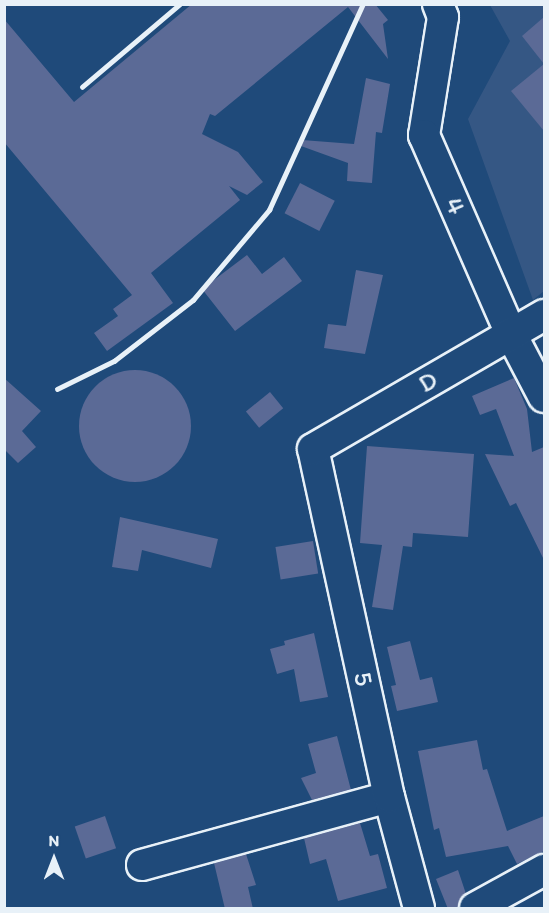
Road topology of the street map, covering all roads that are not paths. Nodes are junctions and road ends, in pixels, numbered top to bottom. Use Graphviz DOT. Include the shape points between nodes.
graph roads {
  1 [pos="438,4"];
  2 [pos="544,315"];
  3 [pos="512,333"];
  4 [pos="544,397"];
  5 [pos="313,448"];
  6 [pos="389,797"];
  7 [pos="142,865"];
  8 [pos="544,870"];
  9 [pos="418,909"];
  10 [pos="476,909"];
  1 -- 3 [label="street, 4" via="443,17 424,135"];
  2 -- 3 [label="street, D"];
  3 -- 4 [label="street, 4"];
  3 -- 5 [label="street, D"];
  5 -- 6 [label="street, 5"];
  6 -- 7 [label="street"];
  6 -- 9 [label="street, 5"];
  8 -- 10 [label="street"];
}
